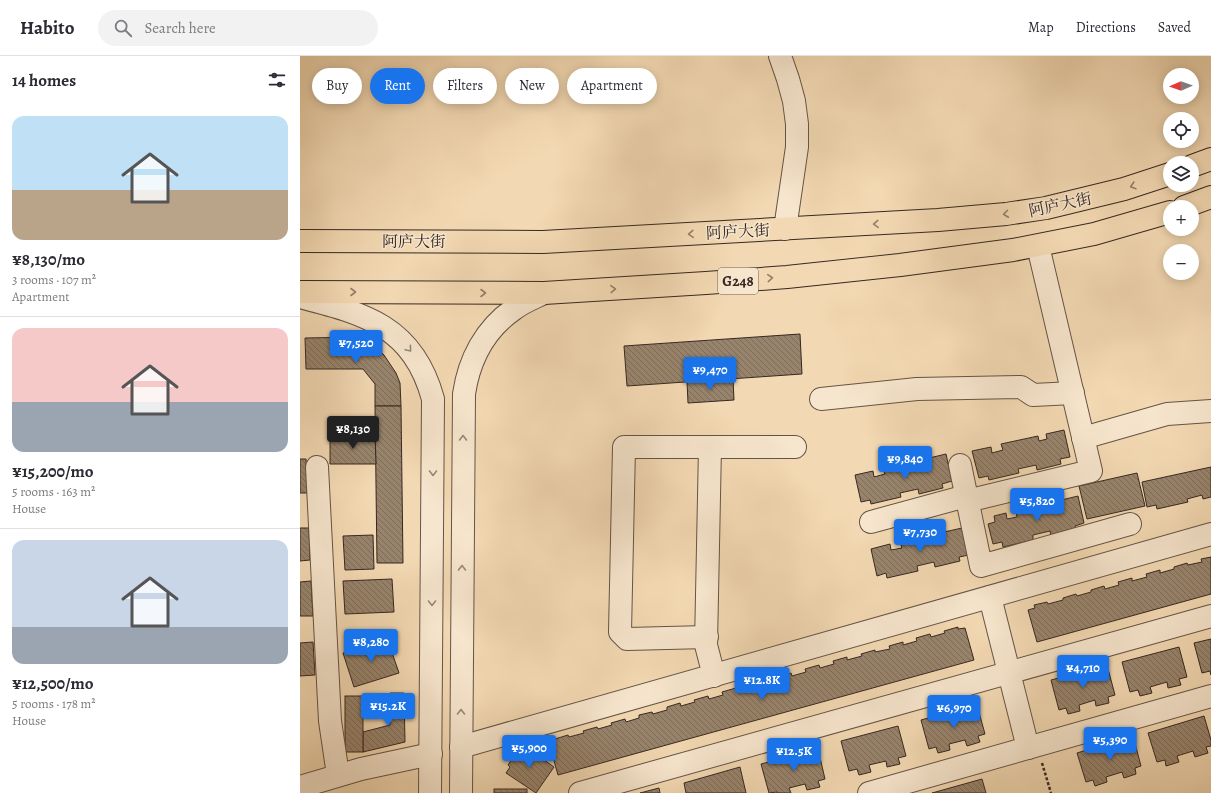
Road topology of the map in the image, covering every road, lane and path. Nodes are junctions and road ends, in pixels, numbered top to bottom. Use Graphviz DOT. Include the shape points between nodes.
graph roads {
  1 [pos="780,56"];
  2 [pos="1211,159"];
  3 [pos="1199,163"];
  4 [pos="1163,176"];
  5 [pos="1211,197"];
  6 [pos="1199,201"];
  7 [pos="1163,214"];
  8 [pos="785,228"];
  9 [pos="300,241"];
  10 [pos="1038,246"];
  11 [pos="300,292"];
  12 [pos="544,293"];
  13 [pos="300,297"];
  14 [pos="1073,393"];
  15 [pos="821,399"];
  16 [pos="1211,411"];
  17 [pos="1083,438"];
  18 [pos="710,447"];
  19 [pos="795,447"];
  20 [pos="960,465"];
  21 [pos="318,467"];
  22 [pos="967,498"];
  23 [pos="871,522"];
  24 [pos="1130,524"];
  25 [pos="1211,534"];
  26 [pos="990,597"];
  27 [pos="1211,616"];
  28 [pos="707,637"];
  29 [pos="1009,672"];
  30 [pos="714,676"];
  31 [pos="1211,696"];
  32 [pos="461,747"];
  33 [pos="1033,747"];
  34 [pos="431,754"];
  35 [pos="338,776"];
  36 [pos="300,786"];
  37 [pos="430,793"];
  38 [pos="461,793"];
  39 [pos="580,793"];
  40 [pos="869,793"];
  41 [pos="1051,793"];
  1 -- 8 [label="street" via="794,101 797,124 797,147"];
  2 -- 3 [label="highway"];
  4 -- 8 [label="highway, 阿庐大街, one-way" via="1085,199 1006,214"];
  5 -- 6 [label="highway"];
  7 -- 10 [label="highway, G248" via="1094,234"];
  8 -- 9 [label="highway, 阿庐大街, one-way" via="543,242"];
  12 -- 10 [label="highway, G248, one-way" via="787,277"];
  10 -- 14 [label="street"];
  11 -- 12 [label="highway, G248, one-way"];
  32 -- 12 [label="street, one-way" via="466,380 476,353 493,328 516,308"];
  13 -- 34 [label="street, one-way" via="346,309 390,330 410,349 430,386 433,399"];
  14 -- 15 [label="street" via="1033,395 1021,387 924,389"];
  14 -- 17 [label="street"];
  16 -- 17 [label="street" via="1167,414"];
  17 -- 22 [label="street" via="1091,471"];
  18 -- 19 [label="street"];
  18 -- 28 [label="street"];
  18 -- 28 [label="street" via="624,447 620,632 627,638"];
  20 -- 22 [label="street"];
  21 -- 35 [label="street" via="330,721"];
  22 -- 23 [label="street"];
  22 -- 24 [label="street" via="981,566"];
  25 -- 26 [label="street"];
  26 -- 29 [label="street"];
  26 -- 30 [label="street"];
  27 -- 29 [label="street"];
  28 -- 30 [label="street" via="706,645"];
  29 -- 33 [label="street"];
  29 -- 39 [label="street"];
  30 -- 32 [label="street"];
  31 -- 33 [label="street"];
  32 -- 38 [label="street"];
  33 -- 40 [label="street"];
  33 -- 41 [label="path"];
  34 -- 35 [label="street"];
  34 -- 37 [label="street"];
  35 -- 36 [label="street"];
}
